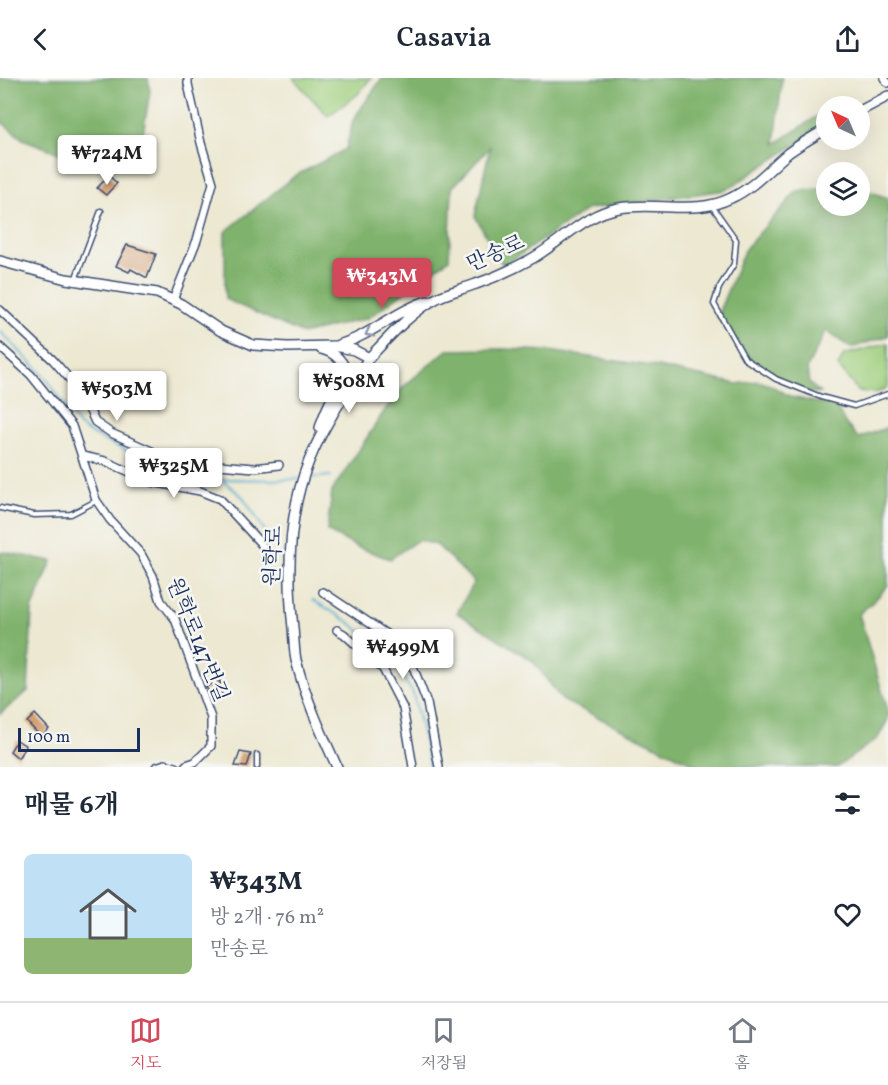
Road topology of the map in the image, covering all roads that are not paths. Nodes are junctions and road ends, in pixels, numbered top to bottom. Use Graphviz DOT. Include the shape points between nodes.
graph roads {
  1 [pos="189,78"];
  2 [pos="884,78"];
  3 [pos="888,83"];
  4 [pos="888,96"];
  5 [pos="870,106"];
  6 [pos="816,135"];
  7 [pos="711,206"];
  8 [pos="101,211"];
  9 [pos="0,261"];
  10 [pos="75,280"];
  11 [pos="438,298"];
  12 [pos="172,300"];
  13 [pos="0,310"];
  14 [pos="335,346"];
  15 [pos="0,347"];
  16 [pos="316,347"];
  17 [pos="369,358"];
  18 [pos="888,394"];
  19 [pos="317,445"];
  20 [pos="82,456"];
  21 [pos="279,465"];
  22 [pos="96,500"];
  23 [pos="0,508"];
  24 [pos="263,546"];
  25 [pos="323,592"];
  26 [pos="337,630"];
  27 [pos="257,754"];
  28 [pos="156,767"];
  29 [pos="176,767"];
  30 [pos="185,767"];
  31 [pos="256,767"];
  32 [pos="337,767"];
  33 [pos="413,767"];
  34 [pos="439,767"];
  1 -- 12 [label="street" via="213,183 198,240"];
  2 -- 3 [label="street"];
  4 -- 5 [label="street"];
  6 -- 7 [label="street, 만송로" via="748,188"];
  7 -- 11 [label="street, 만송로" via="635,206 602,212 517,267"];
  7 -- 18 [label="lane" via="736,240 734,264 714,304 746,359 776,379 854,406"];
  8 -- 10 [label="lane"];
  9 -- 10 [label="street"];
  10 -- 12 [label="street" via="146,290"];
  11 -- 14 [label="street, one-way" via="412,306 368,334"];
  11 -- 17 [label="street, 만송로" via="393,332"];
  12 -- 16 [label="street" via="221,331 253,345"];
  13 -- 21 [label="street" via="53,360 81,392 94,422 111,433 156,453 195,463 254,468"];
  14 -- 16 [label="street"];
  14 -- 17 [label="street"];
  15 -- 20 [label="street, 원학로147번길" via="31,375 72,426"];
  16 -- 19 [label="street" via="333,353 344,366 340,384 324,415"];
  17 -- 19 [label="street, 원학로"];
  19 -- 32 [label="street, 원학로" via="297,501 290,602 296,658 316,720"];
  20 -- 22 [label="street, 원학로147번길"];
  20 -- 24 [label="street" via="105,461 152,482 200,491 220,500"];
  22 -- 23 [label="lane" via="71,514 34,515"];
  22 -- 30 [label="street, 원학로147번길" via="141,554 153,576 161,601 175,619 211,718 211,746"];
  25 -- 34 [label="street" via="389,636 414,669 427,703"];
  26 -- 33 [label="street" via="383,669 403,708"];
  27 -- 31 [label="lane"];
  28 -- 29 [label="street"];
}
